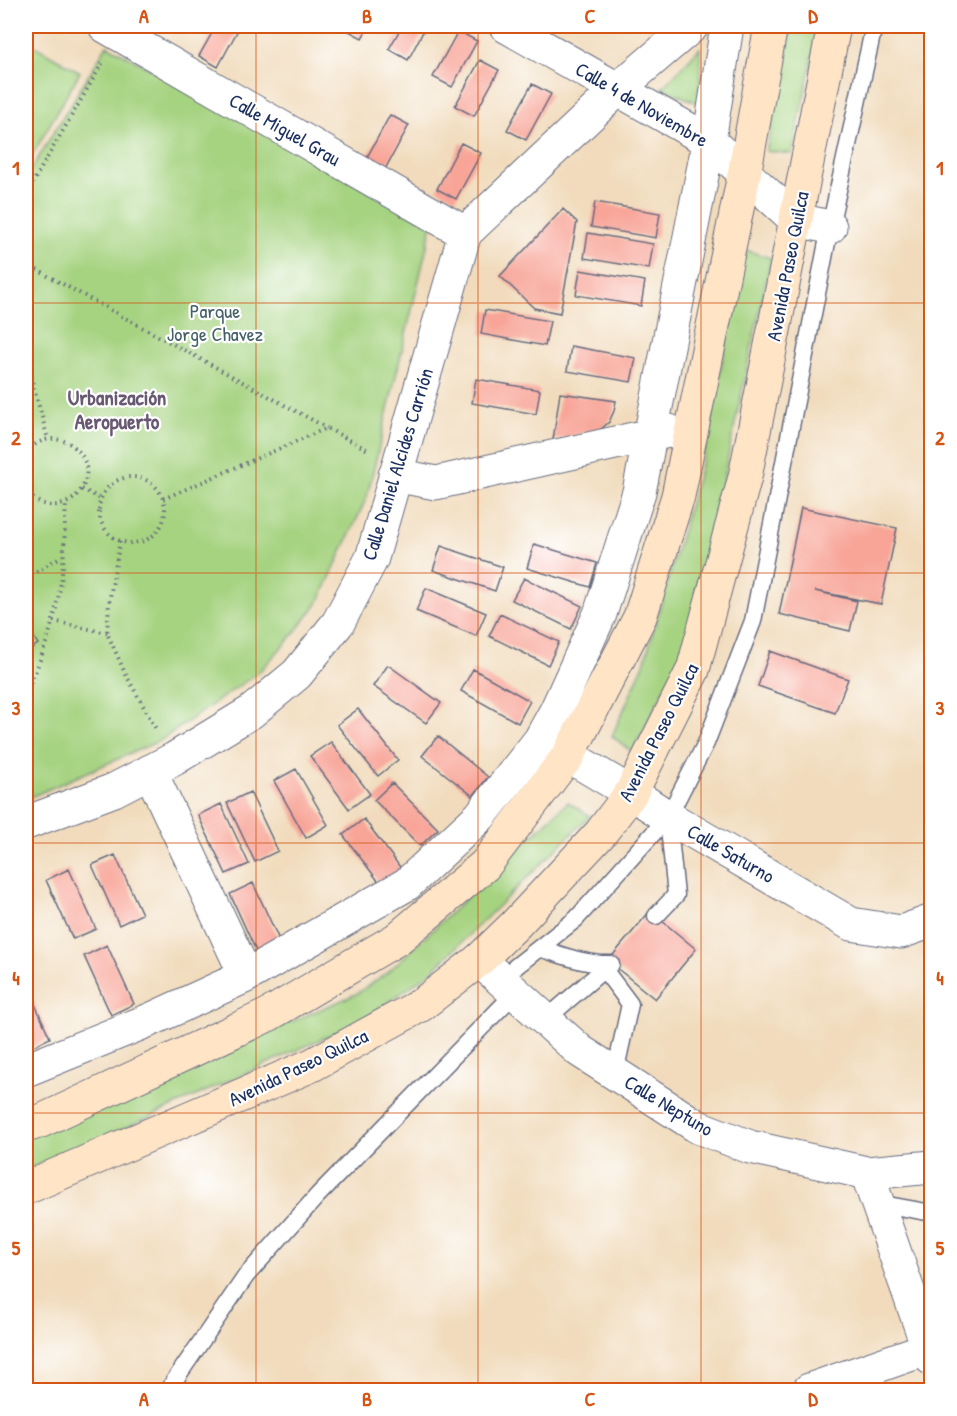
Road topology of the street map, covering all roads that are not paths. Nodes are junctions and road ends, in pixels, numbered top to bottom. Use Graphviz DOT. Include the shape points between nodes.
graph roads {
  1 [pos="105,26"];
  2 [pos="506,26"];
  3 [pos="692,26"];
  4 [pos="727,26"];
  5 [pos="771,26"];
  6 [pos="834,26"];
  7 [pos="874,26"];
  8 [pos="618,90"];
  9 [pos="709,141"];
  10 [pos="744,175"];
  11 [pos="796,220"];
  12 [pos="830,227"];
  13 [pos="465,233"];
  14 [pos="692,426"];
  15 [pos="651,434"];
  16 [pos="395,475"];
  17 [pos="540,740"];
  18 [pos="568,756"];
  19 [pos="162,765"];
  20 [pos="631,793"];
  21 [pos="668,817"];
  22 [pos="26,823"];
  23 [pos="656,916"];
  24 [pos="931,920"];
  25 [pos="539,948"];
  26 [pos="606,966"];
  27 [pos="246,976"];
  28 [pos="498,977"];
  29 [pos="545,1020"];
  30 [pos="26,1070"];
  31 [pos="615,1073"];
  32 [pos="26,1126"];
  33 [pos="932,1167"];
  34 [pos="867,1173"];
  35 [pos="26,1188"];
  36 [pos="877,1203"];
  37 [pos="932,1213"];
  38 [pos="930,1351"];
  39 [pos="168,1390"];
  40 [pos="809,1390"];
  1 -- 13 [label="street, Calle Miguel Grau"];
  2 -- 8 [label="street, Calle 4 de Noviembre"];
  3 -- 8 [label="street"];
  4 -- 9 [label="street"];
  5 -- 10 [label="main road"];
  6 -- 11 [label="main road, Avenida Paseo Quilca"];
  7 -- 12 [label="lane"];
  8 -- 9 [label="street, Calle 4 de Noviembre"];
  8 -- 13 [label="street"];
  9 -- 10 [label="street, Calle 4 de Noviembre"];
  9 -- 15 [label="street"];
  10 -- 11 [label="street, Calle 4 de Noviembre"];
  10 -- 14 [label="main road"];
  11 -- 12 [label="street, Calle 4 de Noviembre"];
  11 -- 20 [label="main road, Avenida Paseo Quilca" via="745,477 693,670"];
  12 -- 21 [label="lane" via="753,621 706,743"];
  13 -- 16 [label="street, Calle Daniel Alcides Carrión"];
  14 -- 15 [label="street"];
  14 -- 18 [label="main road" via="678,496 640,617"];
  15 -- 16 [label="street" via="436,483"];
  15 -- 17 [label="street" via="639,492 600,614"];
  16 -- 19 [label="street, Calle Daniel Alcides Carrión" via="372,558 338,623 297,674 251,712"];
  17 -- 18 [label="street, Calle Saturno"];
  17 -- 27 [label="street" via="480,816 407,884"];
  18 -- 20 [label="street, Calle Saturno"];
  18 -- 32 [label="main road" via="485,865 397,939 267,1015"];
  19 -- 22 [label="street, Calle Daniel Alcides Carrión" via="114,790"];
  19 -- 27 [label="street"];
  20 -- 21 [label="street, Calle Saturno"];
  20 -- 28 [label="main road, Avenida Paseo Quilca"];
  21 -- 23 [label="lane" via="676,895"];
  21 -- 24 [label="street, Calle Saturno" via="851,924 901,932"];
  21 -- 25 [label="lane" via="576,919"];
  25 -- 26 [label="lane"];
  25 -- 28 [label="lane"];
  26 -- 29 [label="lane"];
  26 -- 31 [label="lane" via="630,1004"];
  27 -- 30 [label="street"];
  28 -- 29 [label="street, Calle Neptuno"];
  28 -- 35 [label="main road, Avenida Paseo Quilca" via="421,1005 312,1065"];
  28 -- 39 [label="lane" via="246,1276"];
  29 -- 31 [label="street, Calle Neptuno" via="580,1051"];
  31 -- 34 [label="street, Calle Neptuno" via="698,1127 750,1147"];
  33 -- 34 [label="street, Calle Neptuno"];
  34 -- 36 [label="street"];
  36 -- 37 [label="lane"];
  36 -- 38 [label="street"];
  38 -- 40 [label="street"];
}
